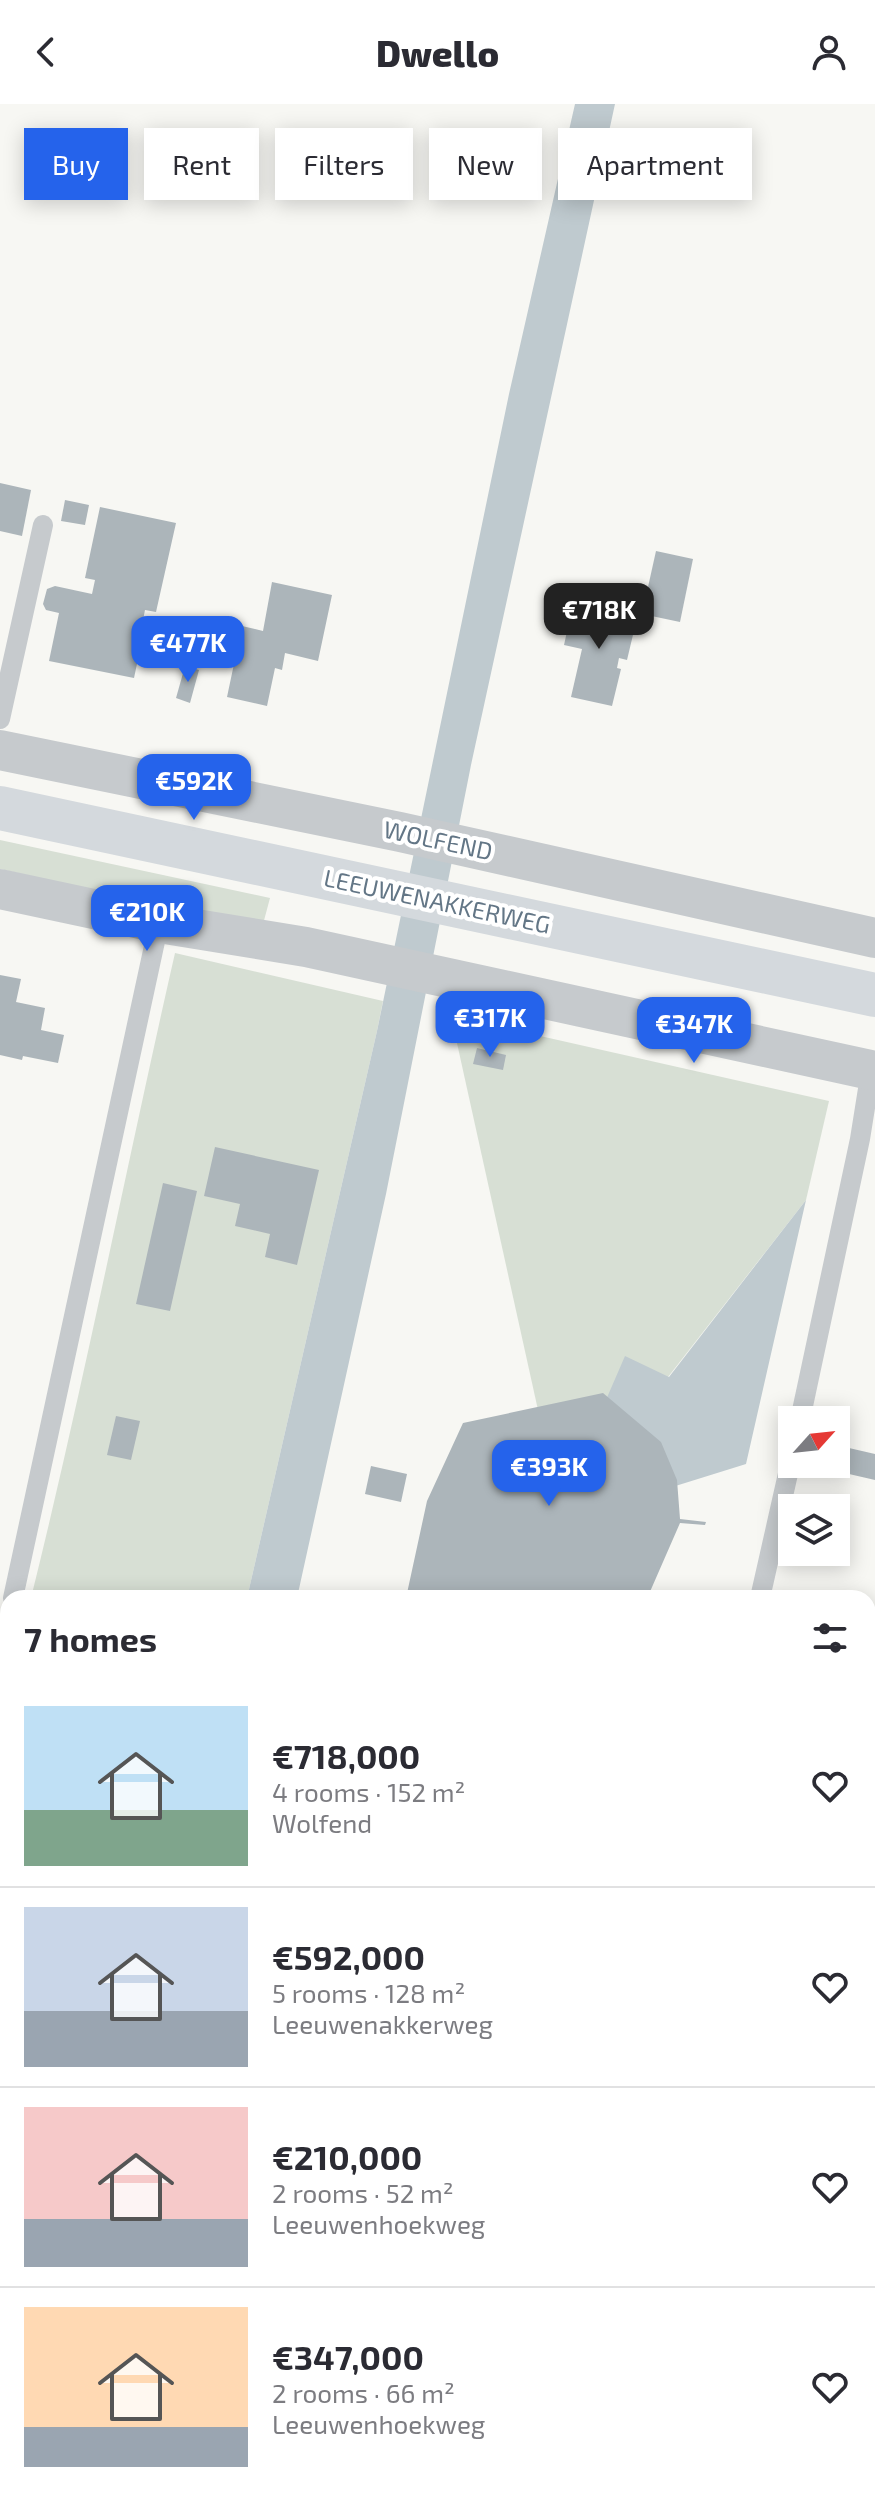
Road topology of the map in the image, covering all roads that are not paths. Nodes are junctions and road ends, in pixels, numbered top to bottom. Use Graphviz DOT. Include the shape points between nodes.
graph roads {
  1 [pos="43,525"];
  2 [pos="0,719"];
  3 [pos="0,750"];
  4 [pos="0,808"];
  5 [pos="0,889"];
  6 [pos="159,923"];
  7 [pos="875,938"];
  8 [pos="875,995"];
  9 [pos="873,1071"];
  10 [pos="803,1406"];
  11 [pos="787,1478"];
  12 [pos="15,1590"];
  13 [pos="762,1590"];
  1 -- 2 [label="lane"];
  3 -- 7 [label="street, WOLFEND"];
  4 -- 8 [label="main road, LEEUWENAKKERWEG"];
  5 -- 6 [label="street"];
  6 -- 9 [label="street" via="306,947"];
  6 -- 12 [label="lane"];
  9 -- 10 [label="lane"];
  11 -- 13 [label="lane"];
}
